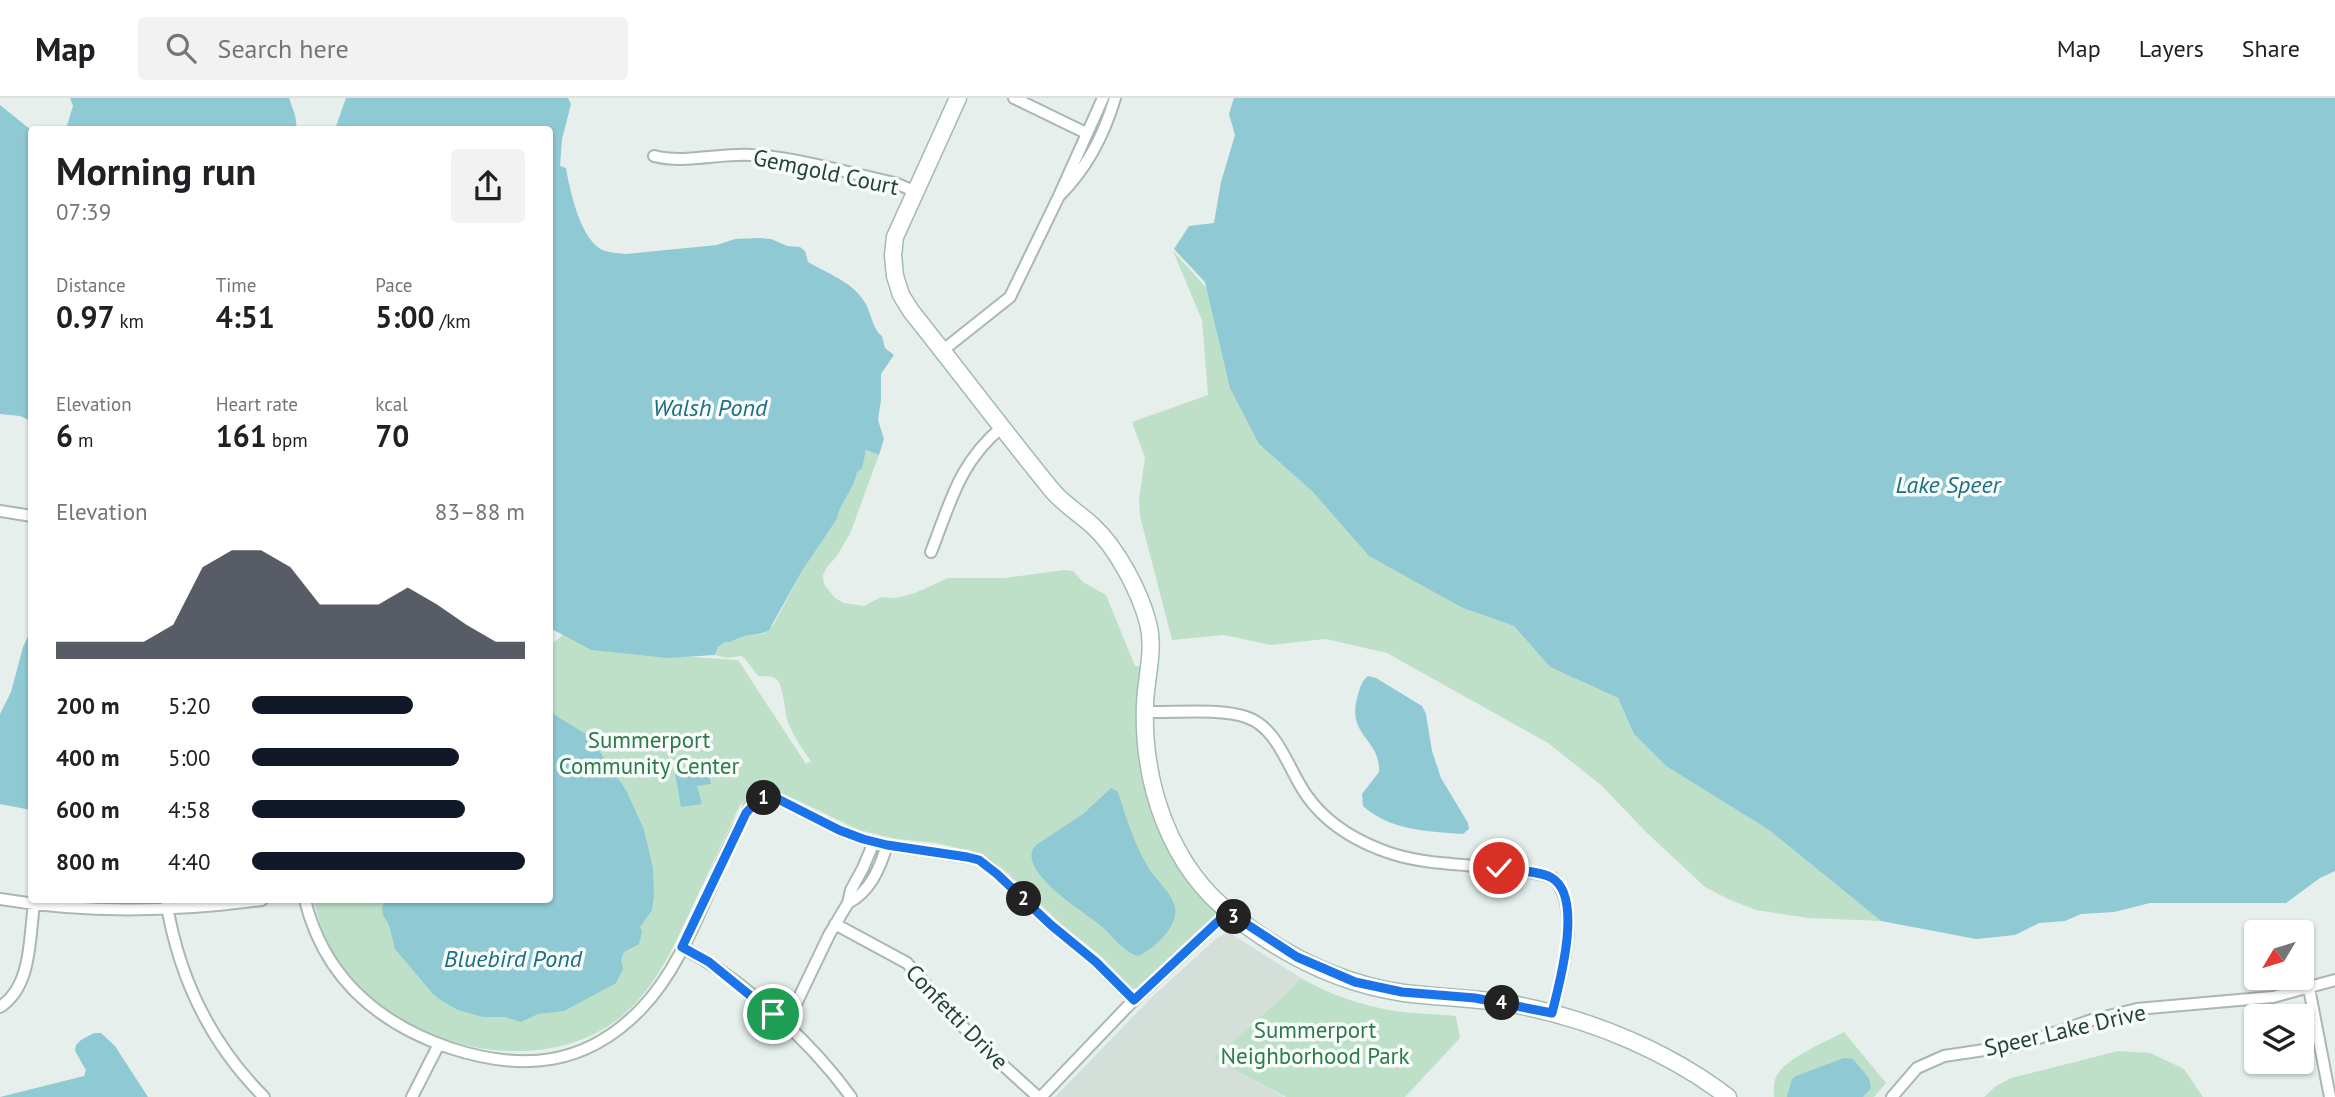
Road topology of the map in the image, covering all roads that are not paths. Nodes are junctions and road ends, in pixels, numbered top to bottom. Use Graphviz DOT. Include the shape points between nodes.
graph roads {
  1 [pos="958,98"];
  2 [pos="1014,98"];
  3 [pos="1103,98"];
  4 [pos="1115,98"];
  5 [pos="1086,133"];
  6 [pos="654,156"];
  7 [pos="914,191"];
  8 [pos="1058,198"];
  9 [pos="942,351"];
  10 [pos="1002,427"];
  11 [pos="0,511"];
  12 [pos="28,515"];
  13 [pos="931,552"];
  14 [pos="1144,712"];
  15 [pos="874,842"];
  16 [pos="887,845"];
  17 [pos="0,899"];
  18 [pos="190,903"];
  19 [pos="305,903"];
  20 [pos="848,903"];
  21 [pos="166,904"];
  22 [pos="34,905"];
  23 [pos="1228,912"];
  24 [pos="835,924"];
  25 [pos="682,947"];
  26 [pos="2335,980"];
  27 [pos="2314,986"];
  28 [pos="2301,990"];
  29 [pos="2309,990"];
  30 [pos="1134,1000"];
  31 [pos="0,1007"];
  32 [pos="1552,1013"];
  33 [pos="784,1023"];
  34 [pos="439,1044"];
  35 [pos="264,1097"];
  36 [pos="412,1097"];
  37 [pos="851,1097"];
  38 [pos="1039,1097"];
  39 [pos="1728,1097"];
  40 [pos="1892,1097"];
  41 [pos="2330,1097"];
  1 -- 7 [label="street"];
  2 -- 5 [label="street"];
  3 -- 5 [label="street"];
  4 -- 8 [label="street" via="1095,149"];
  5 -- 8 [label="street"];
  6 -- 7 [label="street, Gemgold Court" via="773,157"];
  7 -- 9 [label="street" via="895,237 895,276 911,311"];
  8 -- 9 [label="street" via="1010,297"];
  9 -- 10 [label="street"];
  10 -- 13 [label="street" via="968,461"];
  10 -- 14 [label="street" via="1058,497 1107,540 1138,595 1151,642"];
  11 -- 12 [label="street"];
  14 -- 23 [label="street" via="1147,762 1163,818 1186,862"];
  14 -- 32 [label="street" via="1225,713 1253,720 1273,737 1303,791 1322,814 1378,849 1419,860 1553,878 1562,891 1568,932"];
  15 -- 16 [label="street"];
  15 -- 20 [label="street"];
  15 -- 25 [label="street" via="839,830 782,800 758,800 746,813"];
  16 -- 20 [label="street" via="870,884"];
  16 -- 30 [label="street" via="985,864"];
  17 -- 22 [label="street"];
  18 -- 21 [label="street"];
  19 -- 34 [label="street" via="327,954 356,993 394,1024"];
  20 -- 24 [label="street"];
  21 -- 22 [label="street" via="98,910"];
  21 -- 35 [label="street" via="179,959 202,1014 230,1058"];
  22 -- 31 [label="street" via="22,982"];
  23 -- 30 [label="street"];
  23 -- 32 [label="street" via="1297,957 1355,982"];
  24 -- 33 [label="street"];
  24 -- 38 [label="street, Confetti Drive" via="906,963 979,1045"];
  25 -- 33 [label="street" via="716,967"];
  25 -- 34 [label="street" via="663,982 639,1011 610,1035 577,1053 551,1060 509,1062"];
  26 -- 27 [label="street, Speer Lake Drive"];
  28 -- 40 [label="street, Speer Lake Drive" via="2273,997 2137,1009 2018,1045 1944,1056 1917,1068"];
  29 -- 41 [label="street"];
  30 -- 38 [label="street"];
  32 -- 39 [label="street" via="1643,1046"];
  33 -- 37 [label="street"];
  34 -- 36 [label="street"];
}
